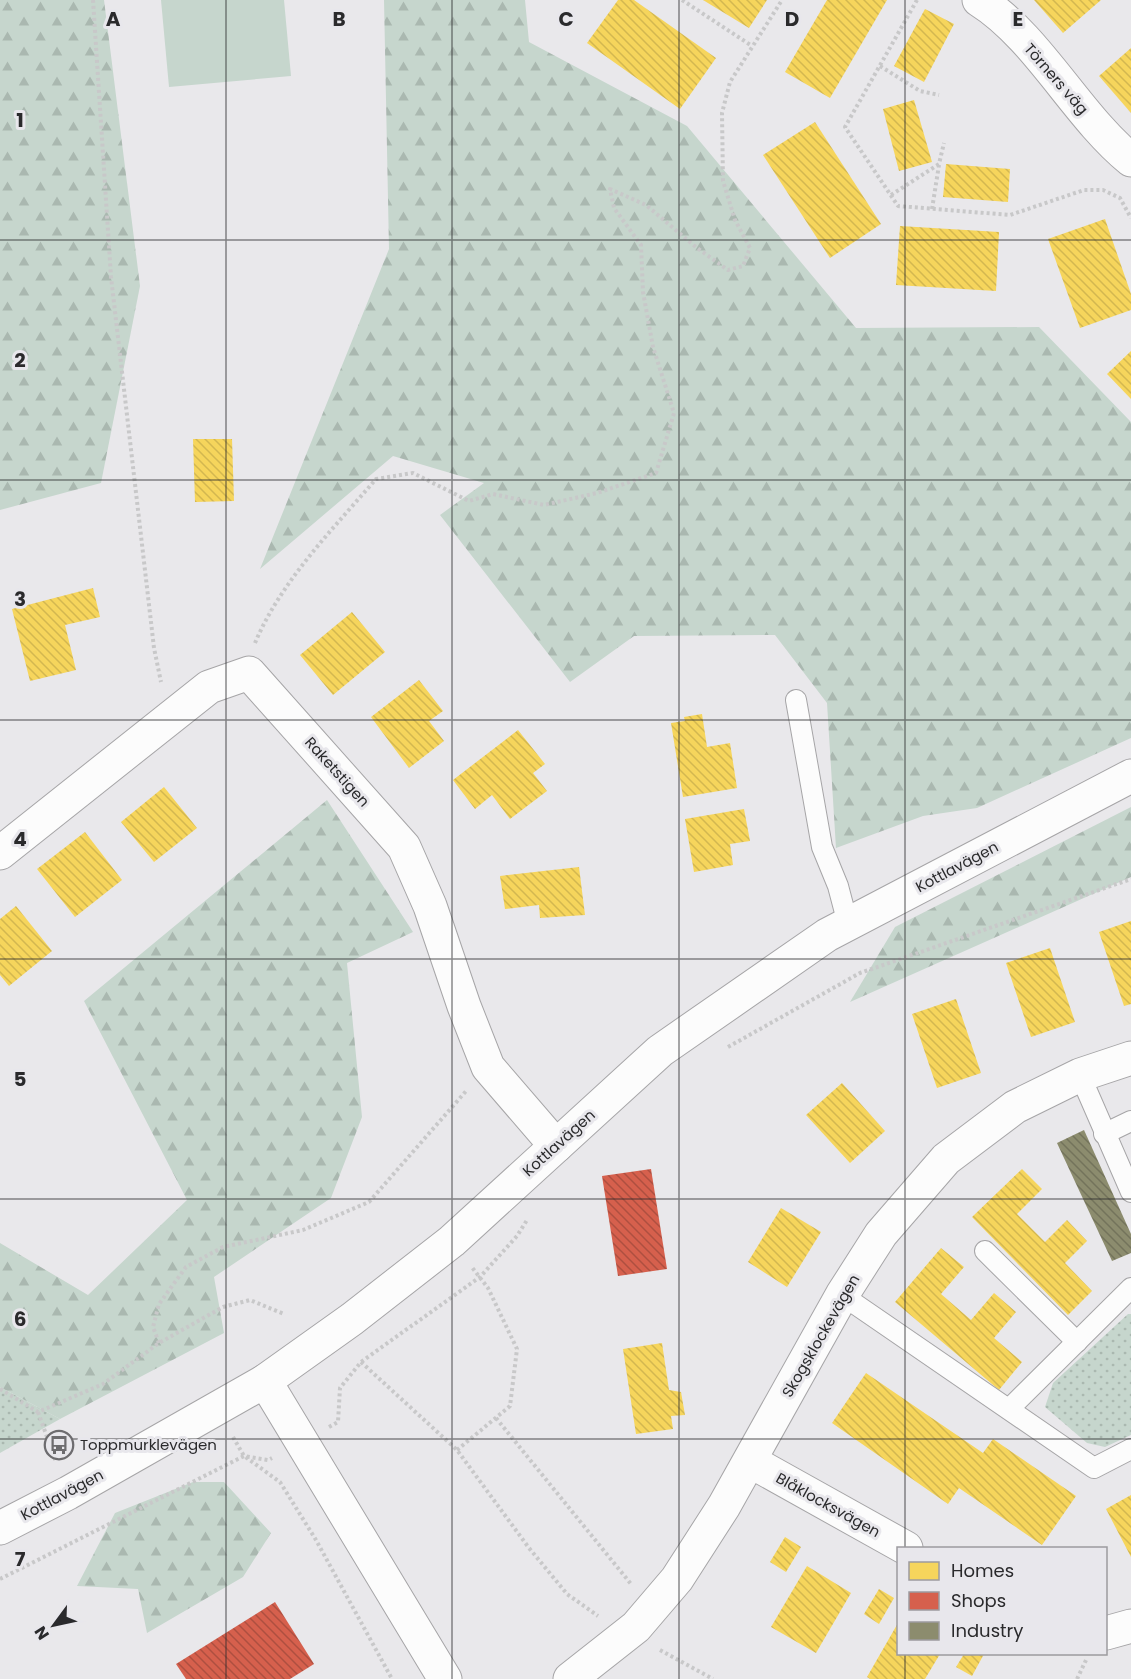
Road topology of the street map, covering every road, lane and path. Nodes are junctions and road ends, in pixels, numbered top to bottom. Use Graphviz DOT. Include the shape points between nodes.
graph roads {
  1 [pos="93,0"];
  2 [pos="682,0"];
  3 [pos="782,0"];
  4 [pos="917,0"];
  5 [pos="980,0"];
  6 [pos="753,46"];
  7 [pos="880,66"];
  8 [pos="939,95"];
  9 [pos="944,143"];
  10 [pos="1131,160"];
  11 [pos="939,164"];
  12 [pos="891,195"];
  13 [pos="932,209"];
  14 [pos="1131,218"];
  15 [pos="249,673"];
  16 [pos="796,700"];
  17 [pos="168,718"];
  18 [pos="1131,776"];
  19 [pos="0,853"];
  20 [pos="1131,879"];
  21 [pos="848,924"];
  22 [pos="720,1052"];
  23 [pos="1131,1058"];
  24 [pos="488,1067"];
  25 [pos="1080,1075"];
  26 [pos="1131,1121"];
  27 [pos="1104,1134"];
  28 [pos="556,1146"];
  29 [pos="1131,1192"];
  30 [pos="529,1216"];
  31 [pos="452,1241"];
  32 [pos="985,1251"];
  33 [pos="480,1276"];
  34 [pos="1131,1288"];
  35 [pos="842,1295"];
  36 [pos="284,1314"];
  37 [pos="1077,1342"];
  38 [pos="159,1343"];
  39 [pos="361,1362"];
  40 [pos="265,1381"];
  41 [pos="0,1389"];
  42 [pos="216,1409"];
  43 [pos="1009,1409"];
  44 [pos="38,1412"];
  45 [pos="496,1418"];
  46 [pos="303,1441"];
  47 [pos="1131,1449"];
  48 [pos="457,1450"];
  49 [pos="244,1456"];
  50 [pos="750,1461"];
  51 [pos="68,1493"];
  52 [pos="0,1528"];
  53 [pos="904,1547"];
  54 [pos="0,1579"];
  55 [pos="654,1608"];
  56 [pos="603,1619"];
  57 [pos="1131,1626"];
  58 [pos="1107,1633"];
  59 [pos="657,1648"];
  60 [pos="1089,1655"];
  61 [pos="392,1679"];
  62 [pos="445,1679"];
  63 [pos="570,1679"];
  64 [pos="713,1679"];
  65 [pos="1077,1679"];
  1 -- 17 [label="path" via="111,277 154,648"];
  2 -- 6 [label="path"];
  3 -- 6 [label="path"];
  4 -- 7 [label="path"];
  5 -- 10 [label="street, Törners väg" via="1033,51 1114,146"];
  6 -- 15 [label="path" via="730,82 722,113 723,181 735,220 750,248 743,266 728,270 646,205 610,189 614,208 641,245 643,292 653,347 674,413 656,472 597,493 544,505 493,494 469,501 413,473 376,479 274,606 256,642"];
  7 -- 8 [label="path" via="920,91"];
  7 -- 12 [label="path" via="845,127"];
  9 -- 11 [label="path"];
  11 -- 12 [label="path"];
  11 -- 13 [label="path"];
  12 -- 13 [label="path" via="898,206"];
  13 -- 14 [label="path" via="1010,215 1084,190 1103,189 1120,198"];
  15 -- 17 [label="street" via="209,687"];
  15 -- 24 [label="street, Raketstigen" via="404,847 430,906"];
  16 -- 21 [label="lane" via="822,847"];
  17 -- 19 [label="street"];
  18 -- 21 [label="street, Kottlavägen"];
  20 -- 22 [label="path" via="860,973"];
  21 -- 28 [label="street, Kottlavägen" via="660,1051"];
  23 -- 25 [label="street, Skogsklockevägen"];
  24 -- 28 [label="street, Raketstigen"];
  24 -- 38 [label="path" via="369,1202 303,1230 223,1247 186,1267 159,1304 153,1327"];
  25 -- 27 [label="lane"];
  25 -- 35 [label="street, Skogsklockevägen" via="1015,1107 946,1159 881,1234"];
  26 -- 27 [label="lane"];
  27 -- 29 [label="lane"];
  28 -- 31 [label="street, Kottlavägen"];
  30 -- 33 [label="path" via="517,1236"];
  31 -- 33 [label="path"];
  31 -- 40 [label="street, Kottlavägen"];
  32 -- 37 [label="lane"];
  33 -- 39 [label="path"];
  33 -- 45 [label="path" via="517,1349 510,1406"];
  34 -- 37 [label="lane"];
  35 -- 43 [label="lane"];
  35 -- 50 [label="street, Skogsklockevägen"];
  36 -- 38 [label="path" via="250,1299 223,1307"];
  37 -- 43 [label="lane"];
  38 -- 44 [label="path" via="104,1384"];
  39 -- 46 [label="path" via="340,1388 338,1422"];
  39 -- 48 [label="path"];
  40 -- 42 [label="street, Kottlavägen"];
  40 -- 46 [label="street"];
  41 -- 44 [label="path"];
  42 -- 49 [label="path"];
  42 -- 51 [label="street, Kottlavägen"];
  43 -- 47 [label="lane" via="1094,1468"];
  44 -- 51 [label="path"];
  45 -- 48 [label="path"];
  45 -- 55 [label="path"];
  46 -- 49 [label="path" via="268,1460"];
  46 -- 62 [label="street"];
  48 -- 56 [label="path" via="567,1594"];
  49 -- 54 [label="path"];
  49 -- 61 [label="path" via="280,1482"];
  50 -- 53 [label="street, Blåklocksvägen"];
  50 -- 55 [label="street, Skogsklockevägen" via="683,1570"];
  51 -- 52 [label="street, Kottlavägen"];
  55 -- 63 [label="street, Skogsklockevägen"];
  57 -- 58 [label="street"];
  59 -- 64 [label="path"];
  60 -- 65 [label="path"];
}
